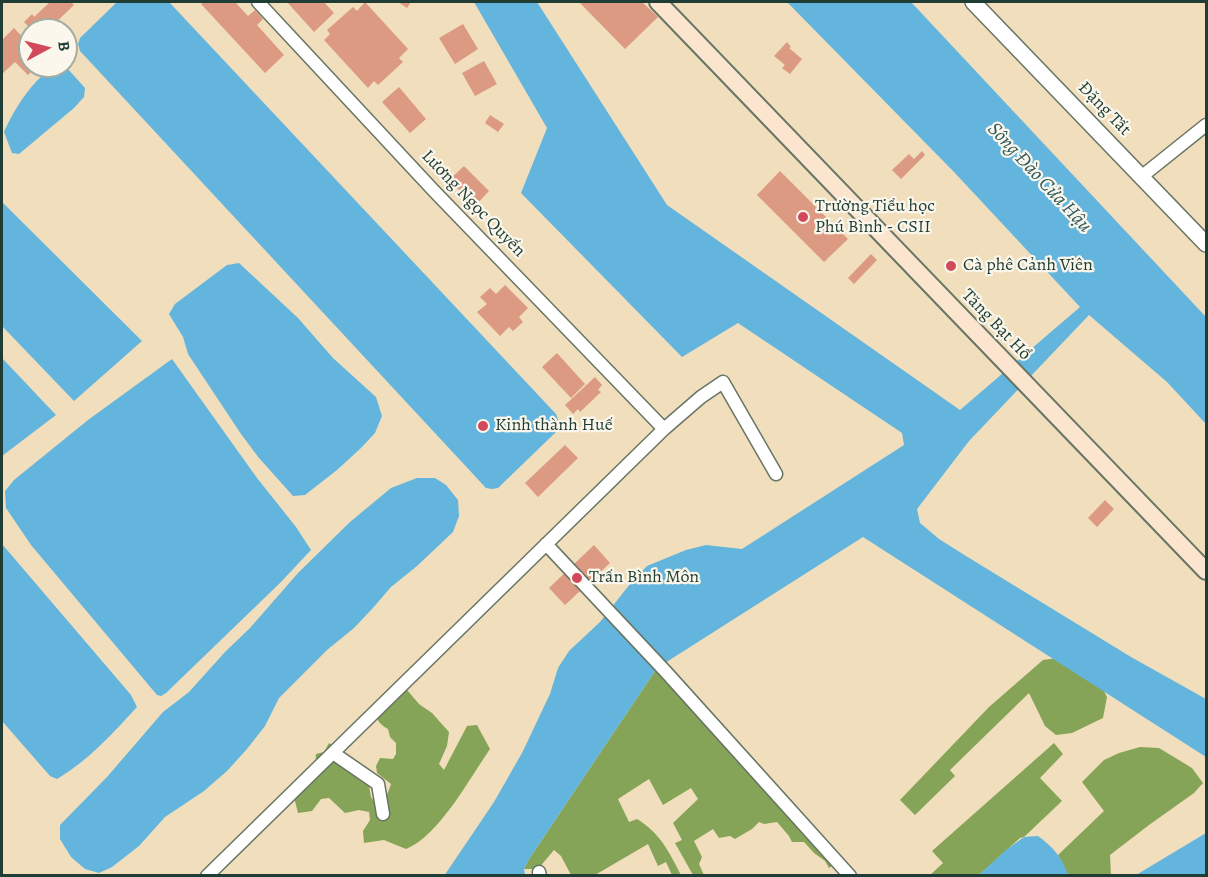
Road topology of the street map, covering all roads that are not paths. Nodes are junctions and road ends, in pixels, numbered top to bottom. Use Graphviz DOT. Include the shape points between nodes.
graph roads {
  1 [pos="258,2"];
  2 [pos="658,2"];
  3 [pos="973,2"];
  4 [pos="1206,125"];
  5 [pos="1141,177"];
  6 [pos="1206,244"];
  7 [pos="664,429"];
  8 [pos="776,474"];
  9 [pos="546,544"];
  10 [pos="1206,571"];
  11 [pos="333,753"];
  12 [pos="382,814"];
  13 [pos="207,876"];
  14 [pos="850,876"];
  1 -- 7 [label="street, Lương Ngọc Quyến"];
  2 -- 10 [label="main road, Tăng Bạt Hổ"];
  3 -- 5 [label="street, Đặng Tất"];
  4 -- 5 [label="street"];
  5 -- 6 [label="street, Đặng Tất"];
  7 -- 8 [label="street" via="723,382"];
  7 -- 9 [label="street"];
  9 -- 11 [label="street"];
  9 -- 14 [label="street"];
  11 -- 12 [label="street" via="378,784"];
  11 -- 13 [label="street"];
}
